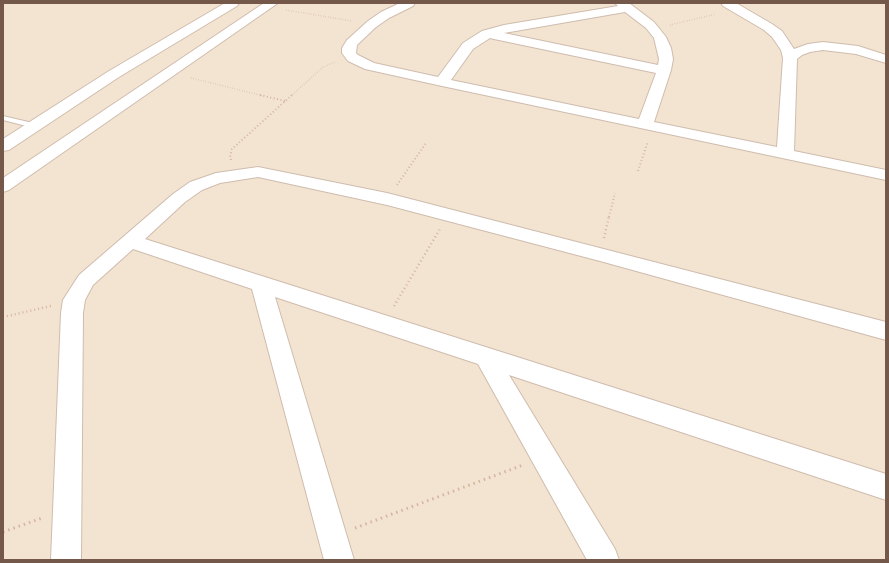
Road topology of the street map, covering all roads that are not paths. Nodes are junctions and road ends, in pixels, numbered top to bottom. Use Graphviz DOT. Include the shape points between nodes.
graph roads {
  1 [pos="233,3"];
  2 [pos="409,3"];
  3 [pos="269,5"];
  4 [pos="624,6"];
  5 [pos="732,6"];
  6 [pos="487,34"];
  7 [pos="790,58"];
  8 [pos="886,59"];
  9 [pos="664,70"];
  10 [pos="442,82"];
  11 [pos="3,118"];
  12 [pos="649,125"];
  13 [pos="34,126"];
  14 [pos="3,146"];
  15 [pos="785,154"];
  16 [pos="886,175"];
  17 [pos="3,186"];
  18 [pos="129,241"];
  19 [pos="261,284"];
  20 [pos="886,331"];
  21 [pos="485,356"];
  22 [pos="886,487"];
  23 [pos="66,560"];
  24 [pos="339,560"];
  25 [pos="604,560"];
  1 -- 13 [label="street" via="114,74"];
  2 -- 10 [label="street" via="372,24 349,48 349,53 353,58 370,66"];
  3 -- 17 [label="street"];
  4 -- 6 [label="street"];
  4 -- 9 [label="street" via="654,29 664,48"];
  5 -- 7 [label="street" via="777,34 788,50"];
  6 -- 9 [label="street"];
  6 -- 10 [label="street" via="468,46"];
  7 -- 8 [label="street" via="797,52 822,46 858,50"];
  7 -- 15 [label="street"];
  9 -- 12 [label="street"];
  10 -- 12 [label="street"];
  11 -- 13 [label="lane"];
  12 -- 15 [label="street"];
  13 -- 14 [label="street"];
  15 -- 16 [label="street"];
  18 -- 19 [label="street"];
  18 -- 20 [label="street" via="196,186 216,178 258,172 387,199"];
  18 -- 23 [label="street" via="86,280 74,300"];
  19 -- 21 [label="street"];
  19 -- 24 [label="street"];
  21 -- 22 [label="street"];
  21 -- 25 [label="street"];
}
